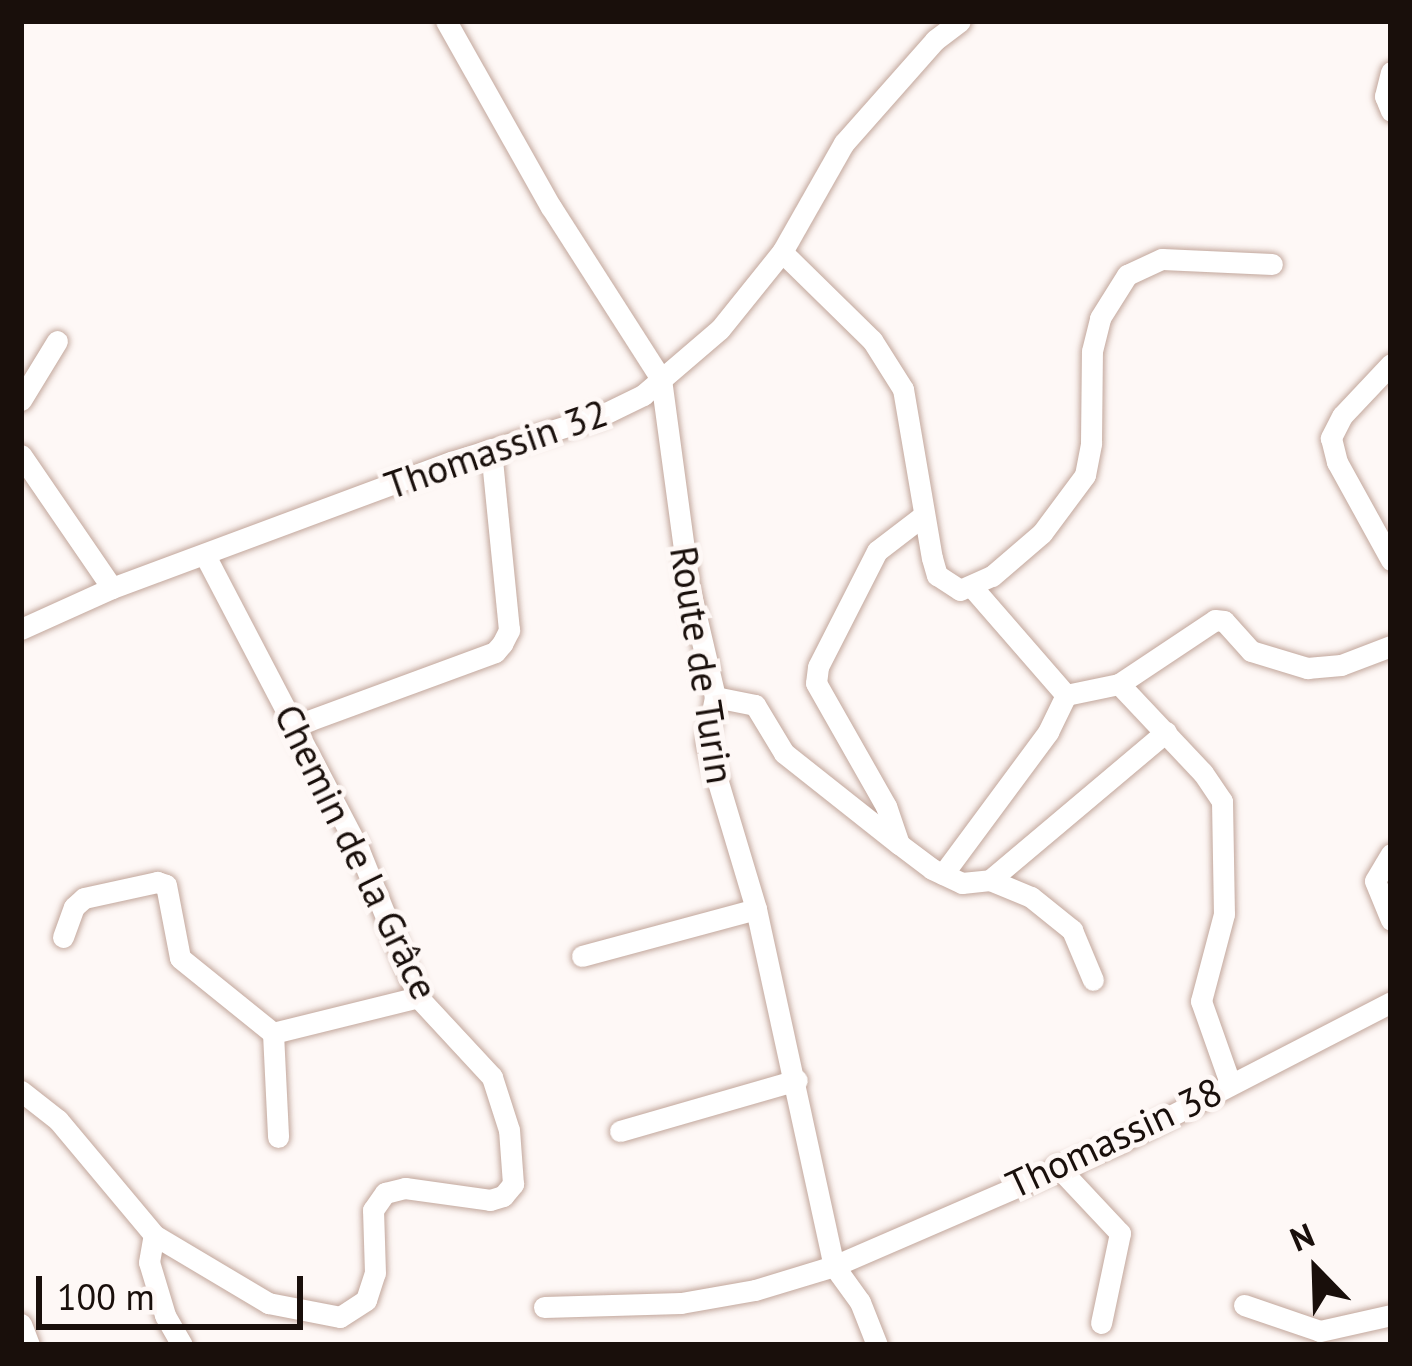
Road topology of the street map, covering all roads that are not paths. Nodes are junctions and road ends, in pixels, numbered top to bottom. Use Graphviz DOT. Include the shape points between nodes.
graph roads {
  1 [pos="446,21"];
  2 [pos="960,21"];
  3 [pos="1391,72"];
  4 [pos="1391,111"];
  5 [pos="782,252"];
  6 [pos="1272,264"];
  7 [pos="57,341"];
  8 [pos="1391,364"];
  9 [pos="661,379"];
  10 [pos="21,400"];
  11 [pos="491,449"];
  12 [pos="21,455"];
  13 [pos="924,514"];
  14 [pos="205,556"];
  15 [pos="1391,560"];
  16 [pos="972,587"];
  17 [pos="112,589"];
  18 [pos="21,629"];
  19 [pos="1391,646"];
  20 [pos="1118,684"];
  21 [pos="1066,695"];
  22 [pos="715,698"];
  23 [pos="296,724"];
  24 [pos="1166,732"];
  25 [pos="899,844"];
  26 [pos="1391,854"];
  27 [pos="943,874"];
  28 [pos="990,880"];
  29 [pos="756,909"];
  30 [pos="1391,920"];
  31 [pos="63,937"];
  32 [pos="581,956"];
  33 [pos="1093,980"];
  34 [pos="418,998"];
  35 [pos="1391,1001"];
  36 [pos="273,1033"];
  37 [pos="797,1080"];
  38 [pos="1230,1083"];
  39 [pos="21,1091"];
  40 [pos="620,1131"];
  41 [pos="278,1137"];
  42 [pos="1057,1166"];
  43 [pos="154,1234"];
  44 [pos="834,1267"];
  45 [pos="1244,1305"];
  46 [pos="544,1307"];
  47 [pos="1391,1315"];
  48 [pos="1101,1323"];
  49 [pos="21,1324"];
  50 [pos="28,1345"];
  51 [pos="182,1345"];
  52 [pos="877,1345"];
  1 -- 9 [label="street, Route de Turin"];
  2 -- 5 [label="street, Thomassin 32" via="844,143"];
  3 -- 4 [label="street"];
  5 -- 9 [label="street, Thomassin 32" via="720,329"];
  5 -- 13 [label="street" via="872,340 903,389"];
  6 -- 16 [label="street" via="1162,259 1127,275 1100,318 1092,351 1085,475 1042,533"];
  7 -- 10 [label="street"];
  8 -- 15 [label="street" via="1331,438"];
  9 -- 11 [label="street, Thomassin 32" via="600,416"];
  9 -- 22 [label="street, Route de Turin" via="689,586"];
  11 -- 14 [label="street, Thomassin 32"];
  11 -- 23 [label="street" via="509,630 502,644"];
  12 -- 17 [label="street"];
  13 -- 16 [label="street" via="937,575 960,590"];
  13 -- 25 [label="street" via="877,551 816,683"];
  14 -- 17 [label="street, Thomassin 32"];
  14 -- 23 [label="street, Chemin de la Grâce"];
  16 -- 21 [label="street"];
  17 -- 18 [label="street, Thomassin 32"];
  19 -- 20 [label="street" via="1307,668 1251,651 1215,620"];
  20 -- 21 [label="street"];
  20 -- 24 [label="street"];
  21 -- 27 [label="street" via="1040,744"];
  22 -- 25 [label="street" via="755,705 784,753"];
  22 -- 29 [label="street, Route de Turin" via="706,742"];
  23 -- 34 [label="street, Chemin de la Grâce" via="359,850"];
  24 -- 28 [label="street"];
  24 -- 38 [label="street" via="1222,802 1224,914 1201,1000"];
  25 -- 27 [label="street"];
  26 -- 30 [label="street" via="1375,881"];
  27 -- 28 [label="street" via="962,883"];
  28 -- 33 [label="street" via="1031,897 1072,930"];
  29 -- 32 [label="street"];
  29 -- 37 [label="street, Route de Turin"];
  31 -- 36 [label="street" via="84,898 166,886 180,958"];
  34 -- 36 [label="street"];
  34 -- 43 [label="street, Chemin de la Grâce" via="492,1077 509,1130 513,1184 503,1196 385,1193 373,1210 375,1273 366,1300 340,1317 268,1304"];
  35 -- 38 [label="street, Thomassin 38"];
  36 -- 41 [label="street"];
  37 -- 40 [label="street"];
  37 -- 44 [label="street, Route de Turin"];
  38 -- 42 [label="street, Thomassin 38"];
  39 -- 43 [label="street" via="58,1120"];
  42 -- 44 [label="street, Thomassin 38"];
  42 -- 48 [label="street" via="1120,1233"];
  43 -- 51 [label="street" via="148,1262"];
  44 -- 46 [label="street, Thomassin 38" via="681,1304"];
  44 -- 52 [label="street, Route de Turin"];
  45 -- 47 [label="street" via="1320,1331"];
  49 -- 50 [label="street"];
}
